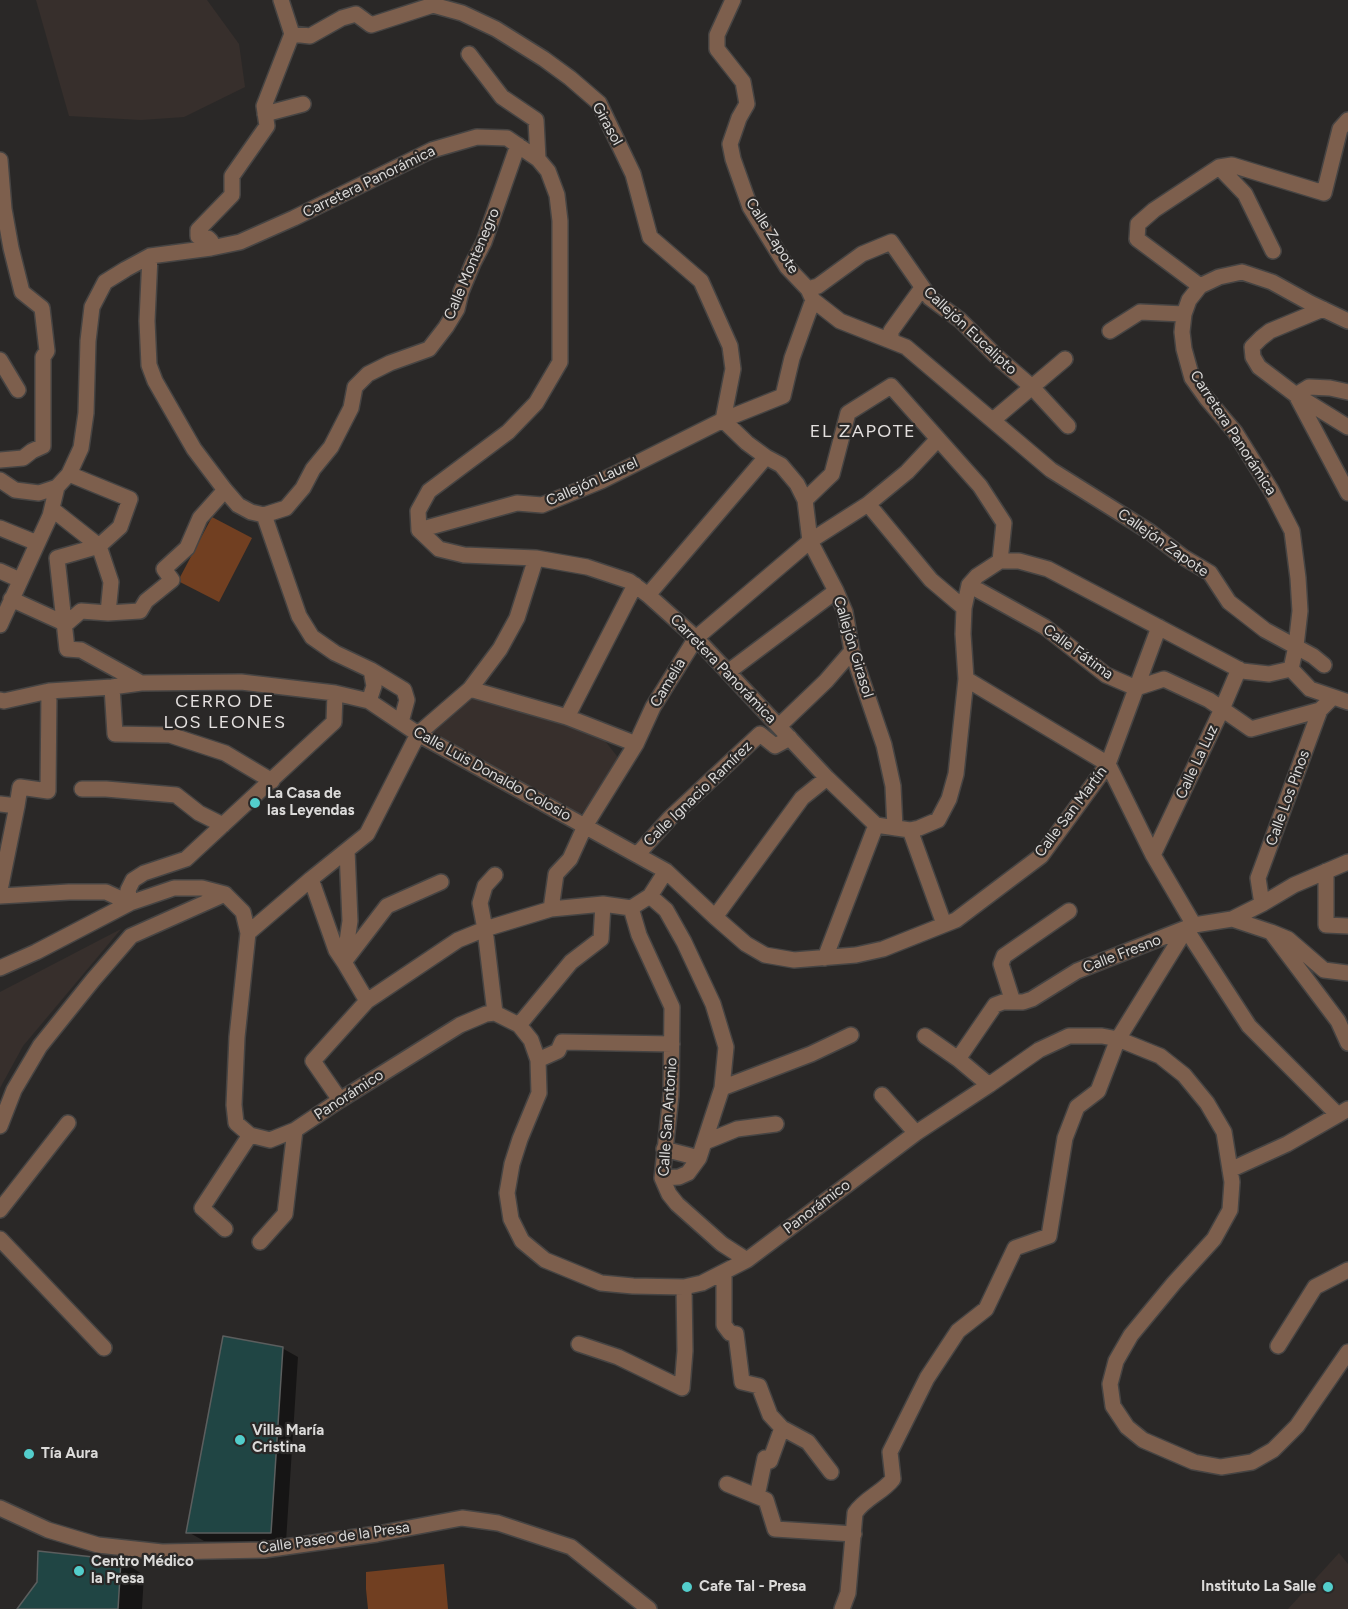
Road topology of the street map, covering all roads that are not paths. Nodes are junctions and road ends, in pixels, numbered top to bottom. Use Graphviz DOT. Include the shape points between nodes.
graph roads {
  1 [pos="281,0"];
  2 [pos="733,0"];
  3 [pos="292,34"];
  4 [pos="469,54"];
  5 [pos="303,104"];
  6 [pos="265,114"];
  7 [pos="1348,120"];
  8 [pos="518,145"];
  9 [pos="538,159"];
  10 [pos="0,160"];
  11 [pos="1219,167"];
  12 [pos="211,248"];
  13 [pos="1273,251"];
  14 [pos="150,256"];
  15 [pos="1200,286"];
  16 [pos="922,288"];
  17 [pos="811,294"];
  18 [pos="1323,309"];
  19 [pos="1184,314"];
  20 [pos="1348,321"];
  21 [pos="1110,331"];
  22 [pos="891,341"];
  23 [pos="1065,359"];
  24 [pos="0,360"];
  25 [pos="1032,387"];
  26 [pos="18,390"];
  27 [pos="1348,392"];
  28 [pos="1296,395"];
  29 [pos="723,420"];
  30 [pos="993,420"];
  31 [pos="1068,426"];
  32 [pos="1348,427"];
  33 [pos="938,439"];
  34 [pos="766,457"];
  35 [pos="0,460"];
  36 [pos="1051,470"];
  37 [pos="69,474"];
  38 [pos="0,480"];
  39 [pos="57,487"];
  40 [pos="225,490"];
  41 [pos="1348,493"];
  42 [pos="805,500"];
  43 [pos="868,504"];
  44 [pos="52,509"];
  45 [pos="264,515"];
  46 [pos="0,528"];
  47 [pos="419,530"];
  48 [pos="810,541"];
  49 [pos="38,543"];
  50 [pos="99,546"];
  51 [pos="536,558"];
  52 [pos="1000,561"];
  53 [pos="0,571"];
  54 [pos="20,580"];
  55 [pos="635,585"];
  56 [pos="969,585"];
  57 [pos="836,591"];
  58 [pos="648,595"];
  59 [pos="11,599"];
  60 [pos="964,608"];
  61 [pos="108,613"];
  62 [pos="1,618"];
  63 [pos="66,624"];
  64 [pos="1160,627"];
  65 [pos="696,638"];
  66 [pos="1296,646"];
  67 [pos="852,651"];
  68 [pos="1324,665"];
  69 [pos="1239,669"];
  70 [pos="1291,669"];
  71 [pos="371,670"];
  72 [pos="728,672"];
  73 [pos="966,679"];
  74 [pos="141,683"];
  75 [pos="112,687"];
  76 [pos="1136,688"];
  77 [pos="470,689"];
  78 [pos="49,692"];
  79 [pos="335,693"];
  80 [pos="1333,696"];
  81 [pos="0,700"];
  82 [pos="369,701"];
  83 [pos="1348,702"];
  84 [pos="1222,709"];
  85 [pos="1320,710"];
  86 [pos="567,717"];
  87 [pos="401,722"];
  88 [pos="784,732"];
  89 [pos="418,734"];
  90 [pos="636,744"];
  91 [pos="1108,764"];
  92 [pos="827,778"];
  93 [pos="272,781"];
  94 [pos="82,789"];
  95 [pos="0,804"];
  96 [pos="17,806"];
  97 [pos="222,825"];
  98 [pos="876,825"];
  99 [pos="585,826"];
  100 [pos="902,829"];
  101 [pos="347,850"];
  102 [pos="637,855"];
  103 [pos="1153,855"];
  104 [pos="1348,862"];
  105 [pos="168,864"];
  106 [pos="666,871"];
  107 [pos="1326,871"];
  108 [pos="495,874"];
  109 [pos="311,879"];
  110 [pos="441,882"];
  111 [pos="174,888"];
  112 [pos="0,890"];
  113 [pos="225,894"];
  114 [pos="0,896"];
  115 [pos="650,896"];
  116 [pos="130,903"];
  117 [pos="603,904"];
  118 [pos="1262,904"];
  119 [pos="631,908"];
  120 [pos="551,909"];
  121 [pos="1069,911"];
  122 [pos="715,917"];
  123 [pos="1232,919"];
  124 [pos="944,924"];
  125 [pos="1348,926"];
  126 [pos="1190,927"];
  127 [pos="485,929"];
  128 [pos="1271,932"];
  129 [pos="249,933"];
  130 [pos="825,957"];
  131 [pos="344,962"];
  132 [pos="0,968"];
  133 [pos="1348,973"];
  134 [pos="367,1001"];
  135 [pos="1013,1002"];
  136 [pos="495,1013"];
  137 [pos="519,1025"];
  138 [pos="851,1035"];
  139 [pos="925,1036"];
  140 [pos="1118,1039"];
  141 [pos="1348,1043"];
  142 [pos="672,1044"];
  143 [pos="958,1059"];
  144 [pos="538,1060"];
  145 [pos="989,1085"];
  146 [pos="722,1088"];
  147 [pos="882,1095"];
  148 [pos="340,1100"];
  149 [pos="1343,1112"];
  150 [pos="68,1123"];
  151 [pos="777,1124"];
  152 [pos="0,1126"];
  153 [pos="295,1131"];
  154 [pos="916,1132"];
  155 [pos="250,1135"];
  156 [pos="705,1142"];
  157 [pos="664,1149"];
  158 [pos="699,1158"];
  159 [pos="1230,1170"];
  160 [pos="662,1178"];
  161 [pos="0,1210"];
  162 [pos="225,1229"];
  163 [pos="0,1239"];
  164 [pos="260,1242"];
  165 [pos="747,1260"];
  166 [pos="1348,1270"];
  167 [pos="724,1272"];
  168 [pos="684,1287"];
  169 [pos="579,1344"];
  170 [pos="1278,1346"];
  171 [pos="104,1348"];
  172 [pos="1348,1352"];
  173 [pos="782,1428"];
  174 [pos="831,1472"];
  175 [pos="727,1484"];
  176 [pos="758,1497"];
  177 [pos="0,1508"];
  178 [pos="854,1533"];
  179 [pos="649,1609"];
  180 [pos="842,1609"];
  1 -- 3 [label="street"];
  2 -- 17 [label="street, Calle Zapote" via="717,35 717,49 743,82 747,104 730,144 733,159 750,207 787,267"];
  3 -- 6 [label="street" via="264,106"];
  3 -- 29 [label="street, Girasol" via="310,36 356,14 371,25 433,5 496,29 570,78 599,103 633,174 650,237 701,281 730,346 733,369"];
  4 -- 9 [label="street" via="502,97 536,120"];
  5 -- 6 [label="street"];
  6 -- 12 [label="street" via="267,126 232,176 232,195 198,230 198,236 211,241"];
  7 -- 11 [label="street" via="1341,129 1324,193 1232,165"];
  8 -- 9 [label="street, Carretera Panorámica"];
  8 -- 12 [label="street, Carretera Panorámica" via="507,138 477,137 432,150 240,242"];
  8 -- 45 [label="street, Calle Montenegro" via="484,242 446,327 429,348 368,374 355,387 351,408 331,447 303,488 286,508"];
  9 -- 47 [label="street, Carretera Panorámica" via="548,171 557,195 560,221 560,362 536,403 508,432 429,491 418,511"];
  10 -- 35 [label="street" via="11,248 22,292 42,308 47,351 43,357 43,446 23,458"];
  11 -- 13 [label="street" via="1245,194"];
  11 -- 15 [label="street" via="1138,224 1137,239"];
  12 -- 14 [label="street, Carretera Panorámica"];
  14 -- 37 [label="street, Carretera Panorámica" via="105,282 92,307 86,413 81,448"];
  14 -- 40 [label="street" via="149,364 194,449"];
  15 -- 18 [label="street" via="1242,272 1272,282"];
  15 -- 19 [label="street, Carretera Panorámica"];
  16 -- 17 [label="street, Callejón Eucalipto" via="891,242 862,254"];
  16 -- 22 [label="street" via="891,331"];
  16 -- 25 [label="street, Callejón Eucalipto"];
  17 -- 22 [label="street, Calle Zapote" via="840,321"];
  17 -- 29 [label="street" via="783,396"];
  18 -- 20 [label="street"];
  18 -- 28 [label="street" via="1270,330 1252,347 1258,367"];
  19 -- 21 [label="street" via="1140,312"];
  19 -- 66 [label="street, Carretera Panorámica" via="1184,348 1192,378 1235,432 1292,531 1299,600"];
  22 -- 30 [label="street, Calle Zapote" via="906,347"];
  23 -- 25 [label="street, Callejón Eucalipto"];
  24 -- 26 [label="street"];
  25 -- 30 [label="street, Callejón Eucalipto"];
  25 -- 31 [label="street, Callejón Eucalipto"];
  27 -- 28 [label="street" via="1309,387"];
  28 -- 32 [label="street"];
  28 -- 41 [label="street"];
  29 -- 34 [label="street, Callejón Girasol"];
  29 -- 47 [label="street, Callejón Laurel" via="601,481 542,505 517,503"];
  30 -- 36 [label="street, Calle Zapote"];
  33 -- 42 [label="street" via="891,386 848,413 832,474"];
  33 -- 43 [label="street, Camelia" via="907,472"];
  33 -- 52 [label="street" via="980,486 1004,522"];
  34 -- 42 [label="street, Callejón Girasol" via="781,465"];
  34 -- 58 [label="street"];
  36 -- 66 [label="street, Callejón Zapote" via="1210,573 1229,602 1265,630"];
  37 -- 39 [label="street, Carretera Panorámica"];
  37 -- 50 [label="street" via="130,499 120,527"];
  38 -- 39 [label="street" via="15,490 39,493"];
  39 -- 44 [label="street"];
  40 -- 45 [label="street" via="238,504"];
  40 -- 61 [label="street" via="200,518 187,548 164,569 172,580 146,601 140,611"];
  42 -- 48 [label="street, Callejón Girasol"];
  43 -- 48 [label="street, Camelia"];
  43 -- 60 [label="street" via="931,580"];
  44 -- 49 [label="street"];
  44 -- 50 [label="street"];
  45 -- 71 [label="street" via="299,616 312,637"];
  46 -- 49 [label="street"];
  47 -- 51 [label="street, Carretera Panorámica" via="440,549 464,555"];
  48 -- 57 [label="street, Callejón Girasol"];
  48 -- 65 [label="street, Camelia"];
  49 -- 54 [label="street"];
  50 -- 61 [label="street" via="111,582"];
  50 -- 63 [label="street" via="57,558"];
  51 -- 55 [label="street, Carretera Panorámica" via="587,567"];
  51 -- 77 [label="street" via="517,618"];
  52 -- 56 [label="street"];
  52 -- 64 [label="street" via="1019,561 1048,569"];
  53 -- 54 [label="street"];
  54 -- 59 [label="street"];
  55 -- 58 [label="street, Carretera Panorámica"];
  55 -- 86 [label="street"];
  56 -- 60 [label="street"];
  56 -- 76 [label="street, Calle Fátima" via="1045,627 1106,675"];
  57 -- 67 [label="street, Callejón Girasol" via="845,612"];
  57 -- 72 [label="street"];
  58 -- 65 [label="street, Carretera Panorámica"];
  59 -- 62 [label="street"];
  59 -- 63 [label="street"];
  60 -- 73 [label="street"];
  61 -- 63 [label="street" via="81,610"];
  63 -- 74 [label="street" via="68,649 81,650"];
  64 -- 69 [label="street"];
  64 -- 76 [label="street, Calle San Martín"];
  65 -- 72 [label="street, Carretera Panorámica"];
  65 -- 90 [label="street, Camelia" via="653,707"];
  66 -- 68 [label="street"];
  66 -- 70 [label="street, Carretera Panorámica"];
  67 -- 88 [label="street"];
  67 -- 100 [label="street, Callejón Girasol" via="884,745"];
  69 -- 70 [label="street" via="1269,674"];
  69 -- 84 [label="street, Calle La Luz"];
  70 -- 80 [label="street" via="1310,689"];
  71 -- 82 [label="street" via="374,686"];
  71 -- 87 [label="street" via="404,690 407,700"];
  72 -- 88 [label="street, Carretera Panorámica"];
  73 -- 91 [label="street"];
  73 -- 100 [label="street" via="956,774 949,800 938,820 919,828"];
  74 -- 75 [label="street, Calle Luis Donaldo Colosio"];
  74 -- 79 [label="street, Calle Luis Donaldo Colosio" via="241,682"];
  75 -- 78 [label="street, Calle Luis Donaldo Colosio"];
  75 -- 93 [label="street" via="115,734 170,735 225,753"];
  76 -- 84 [label="street" via="1164,679"];
  76 -- 91 [label="street, Calle San Martín"];
  77 -- 86 [label="street"];
  77 -- 89 [label="street"];
  78 -- 81 [label="street, Calle Luis Donaldo Colosio"];
  78 -- 96 [label="street" via="48,791 20,787"];
  79 -- 82 [label="street, Calle Luis Donaldo Colosio"];
  79 -- 93 [label="street" via="333,722"];
  80 -- 83 [label="street"];
  80 -- 85 [label="street, Calle Los Pinos"];
  82 -- 87 [label="street, Calle Luis Donaldo Colosio"];
  84 -- 85 [label="street" via="1251,729"];
  84 -- 103 [label="street, Calle La Luz"];
  85 -- 118 [label="street, Calle Los Pinos" via="1258,878"];
  86 -- 90 [label="street"];
  87 -- 89 [label="street, Calle Luis Donaldo Colosio"];
  88 -- 92 [label="street, Carretera Panorámica"];
  88 -- 102 [label="street, Calle Ignacio Ramírez" via="775,746 760,734 670,818"];
  89 -- 99 [label="street, Calle Luis Donaldo Colosio"];
  89 -- 101 [label="street" via="367,834"];
  90 -- 99 [label="street, Camelia"];
  91 -- 103 [label="street"];
  91 -- 124 [label="street, Calle San Martín" via="1041,856 956,920"];
  92 -- 98 [label="street, Carretera Panorámica"];
  92 -- 122 [label="street" via="802,798"];
  93 -- 97 [label="street"];
  94 -- 97 [label="street" via="176,795"];
  95 -- 96 [label="street"];
  96 -- 112 [label="street"];
  97 -- 105 [label="street" via="186,859"];
  98 -- 100 [label="street"];
  98 -- 130 [label="street"];
  99 -- 102 [label="street, Calle Luis Donaldo Colosio"];
  99 -- 120 [label="street, Camelia" via="570,859 556,874"];
  100 -- 124 [label="street, Callejón Girasol"];
  101 -- 109 [label="street"];
  101 -- 131 [label="street" via="350,921"];
  102 -- 106 [label="street, Calle Luis Donaldo Colosio"];
  103 -- 126 [label="street"];
  104 -- 107 [label="street, Calle Fresno"];
  105 -- 111 [label="street"];
  105 -- 116 [label="street" via="134,880 128,890"];
  106 -- 115 [label="street"];
  106 -- 122 [label="street, Calle Luis Donaldo Colosio"];
  107 -- 118 [label="street, Calle Fresno"];
  107 -- 125 [label="street" via="1326,925"];
  108 -- 127 [label="street" via="485,886 480,903"];
  109 -- 129 [label="street"];
  109 -- 131 [label="street" via="336,950"];
  110 -- 131 [label="street" via="387,906"];
  111 -- 113 [label="street" via="202,888"];
  111 -- 116 [label="street"];
  113 -- 129 [label="street" via="243,912"];
  113 -- 152 [label="street" via="131,936 40,1046 14,1090"];
  114 -- 116 [label="street" via="106,892"];
  115 -- 119 [label="street"];
  115 -- 146 [label="street" via="666,910 713,1004 726,1047"];
  116 -- 132 [label="street"];
  117 -- 119 [label="street"];
  117 -- 120 [label="street"];
  117 -- 137 [label="street" via="601,939 571,962"];
  118 -- 123 [label="street, Calle Fresno"];
  119 -- 142 [label="street, Calle San Antonio" via="672,1007"];
  120 -- 127 [label="street"];
  121 -- 135 [label="street" via="1004,957 1001,964"];
  122 -- 130 [label="street, Calle Luis Donaldo Colosio" via="765,955 794,960"];
  123 -- 126 [label="street, Calle Fresno"];
  123 -- 128 [label="street"];
  124 -- 130 [label="street, Calle Luis Donaldo Colosio" via="883,949 856,956"];
  126 -- 135 [label="street, Calle Fresno" via="1077,971 1032,999"];
  126 -- 140 [label="street"];
  126 -- 149 [label="street" via="1250,1026"];
  127 -- 134 [label="street" via="458,940"];
  127 -- 136 [label="street"];
  128 -- 133 [label="street" via="1288,939 1324,970"];
  128 -- 141 [label="street" via="1338,1021"];
  129 -- 155 [label="street" via="234,1105 236,1123"];
  131 -- 134 [label="street"];
  134 -- 148 [label="street" via="314,1061"];
  135 -- 143 [label="street, Calle Fresno" via="995,1005"];
  136 -- 137 [label="street"];
  136 -- 148 [label="street, Panorámico" via="460,1025"];
  137 -- 144 [label="street, Panorámico" via="531,1040"];
  138 -- 146 [label="street"];
  139 -- 143 [label="street"];
  140 -- 145 [label="street, Panorámico" via="1069,1036 1039,1050"];
  140 -- 159 [label="street, Panorámico" via="1160,1056 1184,1075 1224,1132"];
  140 -- 178 [label="street" via="1098,1091 1077,1107 1065,1138 1049,1236 1015,1248 986,1309 957,1331 927,1378 890,1452 893,1479 861,1505 855,1514"];
  142 -- 144 [label="street" via="562,1042 558,1051"];
  142 -- 157 [label="street, Calle San Antonio"];
  143 -- 145 [label="street"];
  144 -- 168 [label="street, Panorámico" via="539,1094 517,1147 507,1193 511,1219 522,1241 544,1260 602,1283"];
  145 -- 154 [label="street, Panorámico"];
  146 -- 156 [label="street"];
  147 -- 154 [label="street"];
  148 -- 153 [label="street, Panorámico"];
  149 -- 159 [label="street"];
  150 -- 161 [label="street"];
  151 -- 156 [label="street" via="737,1130"];
  153 -- 155 [label="street, Panorámico" via="270,1140"];
  153 -- 164 [label="street" via="285,1214"];
  154 -- 165 [label="street, Panorámico"];
  155 -- 162 [label="street" via="202,1208"];
  156 -- 158 [label="street"];
  157 -- 158 [label="street"];
  157 -- 160 [label="street, Calle San Antonio"];
  158 -- 160 [label="street" via="688,1173"];
  159 -- 172 [label="street, Panorámico" via="1230,1210 1214,1239 1131,1335 1116,1361 1110,1384 1113,1406 1127,1427 1143,1440 1194,1462 1221,1467 1252,1462 1273,1450 1297,1426"];
  160 -- 165 [label="street, Calle San Antonio" via="677,1204 722,1244"];
  163 -- 171 [label="street"];
  165 -- 167 [label="street, Panorámico"];
  166 -- 170 [label="street" via="1315,1287"];
  167 -- 168 [label="street, Panorámico"];
  167 -- 173 [label="street" via="724,1325 736,1334 742,1382 759,1386 770,1415"];
  168 -- 169 [label="street" via="682,1388 618,1357"];
  173 -- 174 [label="street" via="808,1442"];
  173 -- 176 [label="street" via="770,1461 765,1458"];
  175 -- 176 [label="street"];
  176 -- 178 [label="street" via="766,1500 775,1529"];
  177 -- 179 [label="street, Calle Paseo de la Presa" via="48,1530 98,1545 162,1552 264,1550 462,1518 498,1523 571,1547"];
  178 -- 180 [label="street" via="848,1593"];
}
